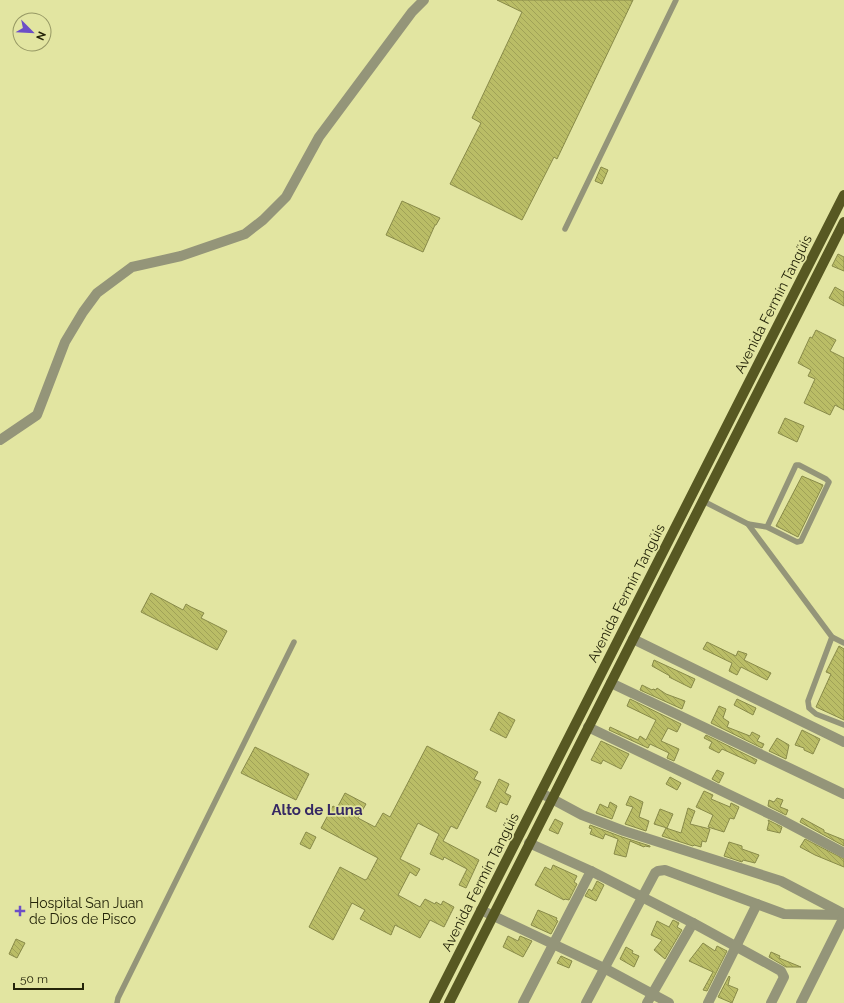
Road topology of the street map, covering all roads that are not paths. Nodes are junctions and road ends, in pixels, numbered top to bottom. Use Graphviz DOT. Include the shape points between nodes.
graph roads {
  1 [pos="424,0"];
  2 [pos="676,0"];
  3 [pos="844,195"];
  4 [pos="844,222"];
  5 [pos="565,229"];
  6 [pos="823,236"];
  7 [pos="834,242"];
  8 [pos="0,440"];
  9 [pos="703,501"];
  10 [pos="748,524"];
  11 [pos="767,527"];
  12 [pos="832,637"];
  13 [pos="633,639"];
  14 [pos="294,642"];
  15 [pos="844,643"];
  16 [pos="611,682"];
  17 [pos="844,725"];
  18 [pos="588,727"];
  19 [pos="844,742"];
  20 [pos="541,793"];
  21 [pos="844,793"];
  22 [pos="552,799"];
  23 [pos="529,843"];
  24 [pos="844,853"];
  25 [pos="591,871"];
  26 [pos="642,896"];
  27 [pos="757,904"];
  28 [pos="481,910"];
  29 [pos="844,915"];
  30 [pos="493,916"];
  31 [pos="693,923"];
  32 [pos="554,945"];
  33 [pos="735,947"];
  34 [pos="604,968"];
  35 [pos="649,999"];
  36 [pos="117,1003"];
  37 [pos="434,1003"];
  38 [pos="448,1003"];
  39 [pos="523,1003"];
  40 [pos="586,1003"];
  41 [pos="669,1003"];
  42 [pos="708,1003"];
  43 [pos="771,1003"];
  44 [pos="801,1003"];
  1 -- 8 [label="street" via="412,12 319,137 286,197 245,234 181,256 132,266 97,293 65,342 37,415"];
  2 -- 5 [label="lane"];
  3 -- 6 [label="main road, Avenida Fermín Tangüis"];
  4 -- 7 [label="main road, Avenida Fermín Tangüis"];
  6 -- 7 [label="main road"];
  6 -- 20 [label="main road, Avenida Fermín Tangüis"];
  7 -- 9 [label="main road, Avenida Fermín Tangüis"];
  9 -- 10 [label="lane"];
  9 -- 13 [label="main road, Avenida Fermín Tangüis"];
  10 -- 11 [label="lane"];
  10 -- 12 [label="lane"];
  11 -- 11 [label="lane" via="797,542 801,541 829,482 796,465"];
  12 -- 15 [label="lane"];
  12 -- 17 [label="lane" via="808,700 810,708 816,714"];
  13 -- 16 [label="main road, Avenida Fermín Tangüis"];
  13 -- 19 [label="street"];
  14 -- 36 [label="lane"];
  16 -- 18 [label="main road, Avenida Fermín Tangüis"];
  16 -- 21 [label="street"];
  18 -- 22 [label="main road, Avenida Fermín Tangüis"];
  18 -- 24 [label="street" via="778,818"];
  20 -- 22 [label="street"];
  20 -- 28 [label="main road, Avenida Fermín Tangüis"];
  22 -- 23 [label="main road, Avenida Fermín Tangüis"];
  22 -- 29 [label="street" via="582,815 624,831 781,881"];
  23 -- 25 [label="street"];
  23 -- 30 [label="main road, Avenida Fermín Tangüis"];
  25 -- 26 [label="street"];
  25 -- 32 [label="street"];
  26 -- 27 [label="street" via="655,873 665,870"];
  26 -- 31 [label="street"];
  26 -- 34 [label="street"];
  27 -- 29 [label="street" via="790,914"];
  27 -- 33 [label="street"];
  28 -- 30 [label="street"];
  28 -- 37 [label="main road, Avenida Fermín Tangüis"];
  29 -- 44 [label="street"];
  30 -- 32 [label="street"];
  30 -- 38 [label="main road, Avenida Fermín Tangüis"];
  31 -- 33 [label="street"];
  31 -- 35 [label="street"];
  32 -- 34 [label="street"];
  32 -- 39 [label="street"];
  33 -- 42 [label="street"];
  33 -- 43 [label="street" via="784,974"];
  34 -- 35 [label="street"];
  34 -- 40 [label="street"];
  35 -- 41 [label="street"];
}
